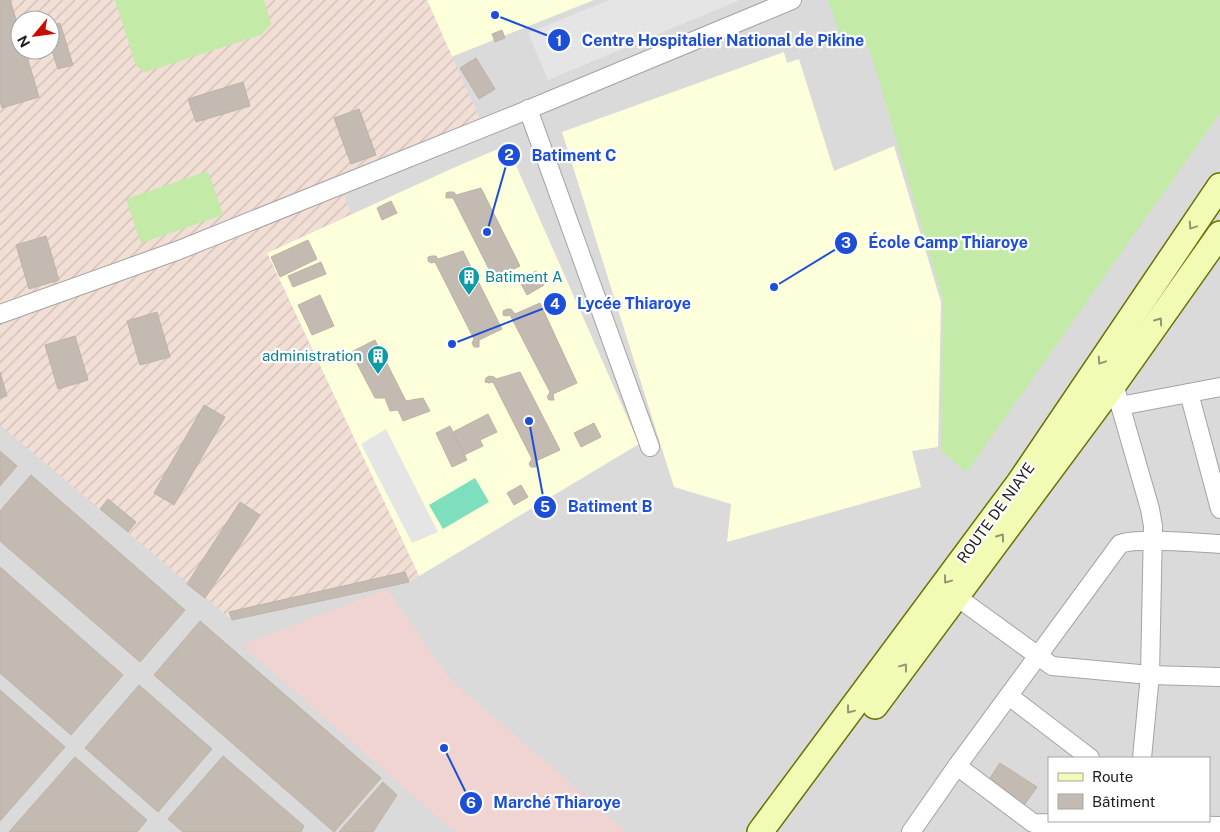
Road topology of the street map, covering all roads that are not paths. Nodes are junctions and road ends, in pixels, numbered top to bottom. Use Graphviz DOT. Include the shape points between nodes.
graph roads {
  1 [pos="792,0"];
  2 [pos="528,109"];
  3 [pos="1220,186"];
  4 [pos="1220,234"];
  5 [pos="0,314"];
  6 [pos="1220,386"];
  7 [pos="1189,393"];
  8 [pos="1117,395"];
  9 [pos="650,447"];
  10 [pos="1220,509"];
  11 [pos="1153,541"];
  12 [pos="1220,544"];
  13 [pos="957,597"];
  14 [pos="1038,656"];
  15 [pos="1150,675"];
  16 [pos="1220,677"];
  17 [pos="1009,696"];
  18 [pos="1089,757"];
  19 [pos="1142,757"];
  20 [pos="957,766"];
  21 [pos="1171,823"];
  22 [pos="1220,826"];
  23 [pos="1033,827"];
  24 [pos="916,830"];
  25 [pos="760,832"];
  26 [pos="780,832"];
  1 -- 2 [label="street"];
  2 -- 5 [label="street" via="179,250"];
  2 -- 9 [label="street"];
  3 -- 25 [label="main road, ROUTE DE NIAYE, one-way" via="1019,483"];
  8 -- 4 [label="main road, ROUTE DE NIAYE, one-way"];
  6 -- 7 [label="street"];
  7 -- 8 [label="street"];
  7 -- 10 [label="street"];
  8 -- 11 [label="street" via="1150,509"];
  13 -- 8 [label="main road, ROUTE DE NIAYE, one-way"];
  11 -- 12 [label="street"];
  11 -- 14 [label="street" via="1120,544"];
  11 -- 15 [label="street"];
  13 -- 14 [label="street"];
  26 -- 13 [label="main road, ROUTE DE NIAYE, one-way"];
  14 -- 15 [label="street" via="1052,666"];
  14 -- 17 [label="street"];
  15 -- 16 [label="street"];
  15 -- 19 [label="street"];
  17 -- 18 [label="street"];
  17 -- 20 [label="street"];
  20 -- 23 [label="street"];
  20 -- 24 [label="street"];
  21 -- 22 [label="street"];
  21 -- 23 [label="street"];
}
